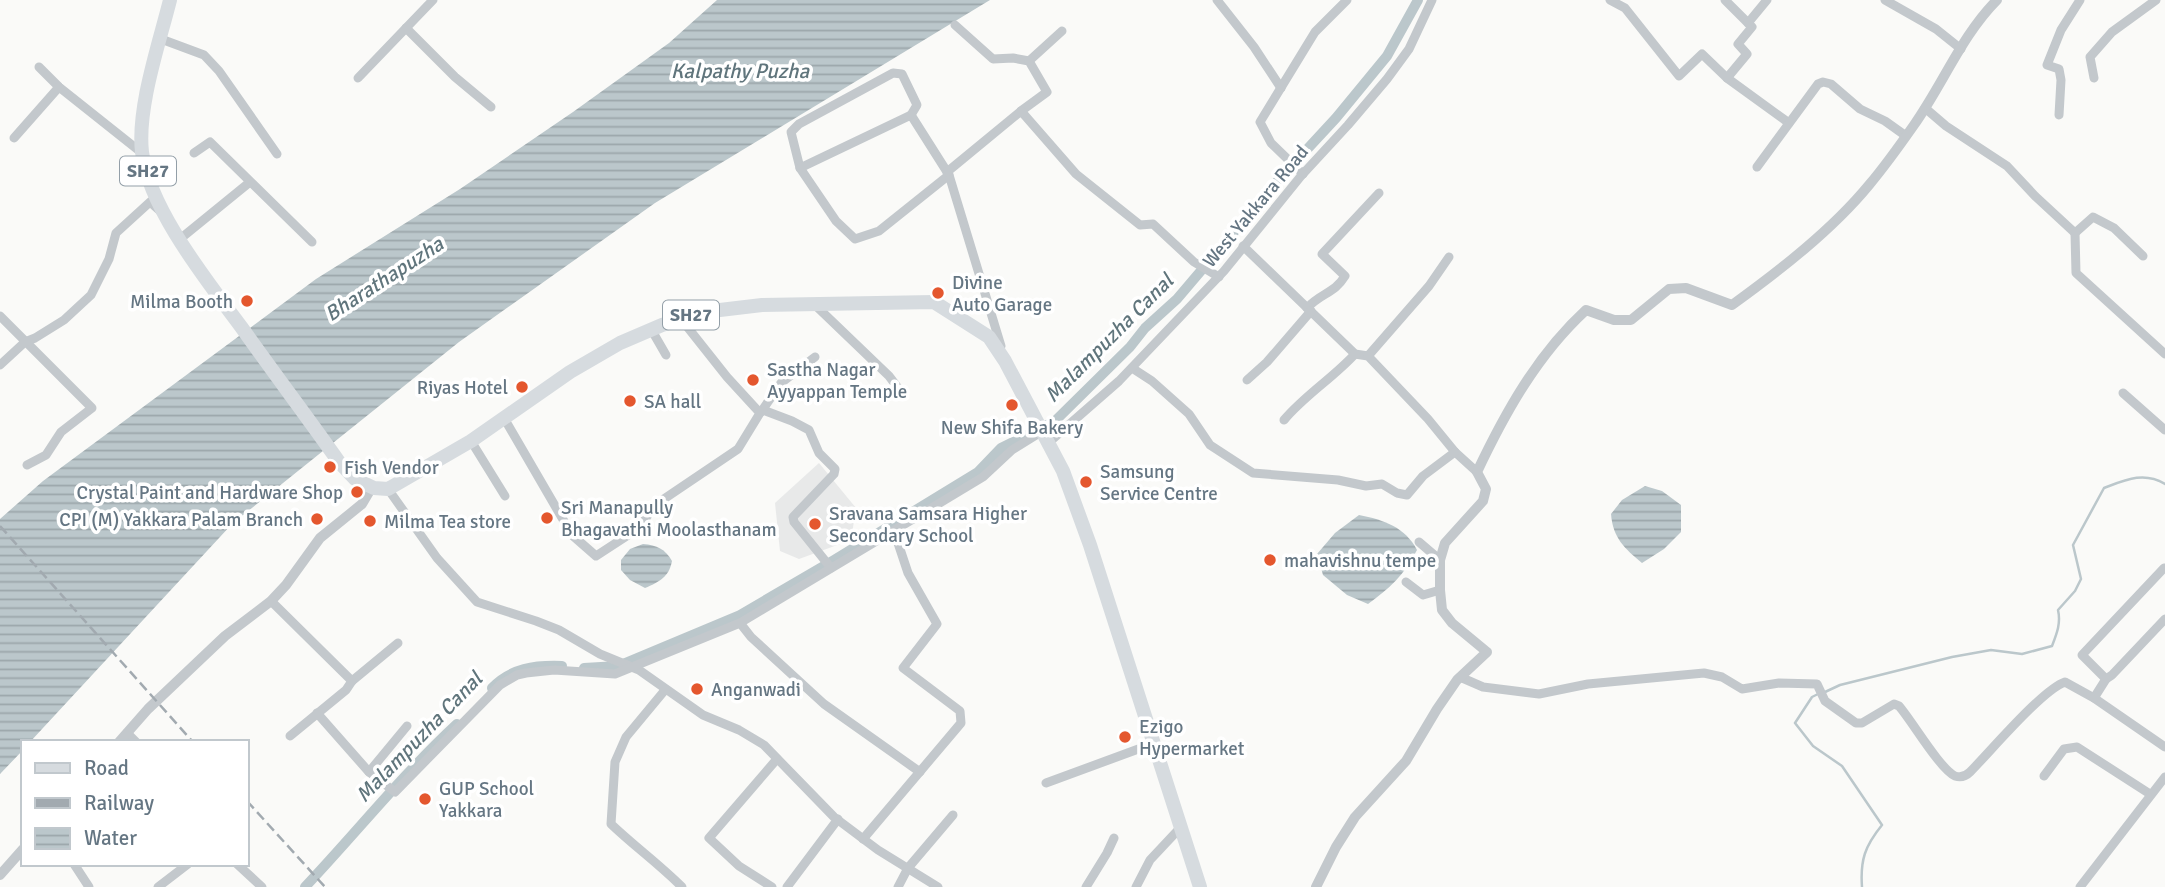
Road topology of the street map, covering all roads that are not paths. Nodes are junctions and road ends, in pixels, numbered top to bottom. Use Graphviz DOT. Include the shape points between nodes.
graph roads {
  1 [pos="170,0"];
  2 [pos="433,0"];
  3 [pos="1217,0"];
  4 [pos="1347,0"];
  5 [pos="1432,0"];
  6 [pos="1610,0"];
  7 [pos="1725,0"];
  8 [pos="1767,0"];
  9 [pos="1885,0"];
  10 [pos="1997,0"];
  11 [pos="2080,0"];
  12 [pos="2156,0"];
  13 [pos="1748,23"];
  14 [pos="956,25"];
  15 [pos="406,28"];
  16 [pos="1062,31"];
  17 [pos="161,39"];
  18 [pos="1961,49"];
  19 [pos="1029,61"];
  20 [pos="39,67"];
  21 [pos="358,78"];
  22 [pos="1727,78"];
  23 [pos="2094,78"];
  24 [pos="59,87"];
  25 [pos="1281,88"];
  26 [pos="491,107"];
  27 [pos="1925,108"];
  28 [pos="1021,111"];
  29 [pos="911,115"];
  30 [pos="2059,115"];
  31 [pos="1789,123"];
  32 [pos="1906,136"];
  33 [pos="14,138"];
  34 [pos="142,153"];
  35 [pos="194,153"];
  36 [pos="277,154"];
  37 [pos="1757,167"];
  38 [pos="800,168"];
  39 [pos="948,173"];
  40 [pos="1303,174"];
  41 [pos="250,182"];
  42 [pos="1379,193"];
  43 [pos="169,219"];
  44 [pos="2075,233"];
  45 [pos="180,239"];
  46 [pos="313,242"];
  47 [pos="1242,246"];
  48 [pos="2143,256"];
  49 [pos="1449,257"];
  50 [pos="1219,277"];
  51 [pos="814,304"];
  52 [pos="1309,310"];
  53 [pos="0,316"];
  54 [pos="681,319"];
  55 [pos="651,330"];
  56 [pos="25,341"];
  57 [pos="1355,354"];
  58 [pos="2165,354"];
  59 [pos="666,355"];
  60 [pos="1368,356"];
  61 [pos="816,357"];
  62 [pos="1005,361"];
  63 [pos="0,365"];
  64 [pos="1132,368"];
  65 [pos="1247,380"];
  66 [pos="2123,393"];
  67 [pos="904,396"];
  68 [pos="762,412"];
  69 [pos="505,418"];
  70 [pos="1284,419"];
  71 [pos="2165,430"];
  72 [pos="1042,433"];
  73 [pos="471,440"];
  74 [pos="1455,452"];
  75 [pos="27,465"];
  76 [pos="1477,472"];
  77 [pos="372,487"];
  78 [pos="388,489"];
  79 [pos="505,496"];
  80 [pos="894,531"];
  81 [pos="1419,542"];
  82 [pos="1440,560"];
  83 [pos="831,568"];
  84 [pos="2164,568"];
  85 [pos="1406,582"];
  86 [pos="1440,590"];
  87 [pos="271,601"];
  88 [pos="2165,619"];
  89 [pos="740,623"];
  90 [pos="398,643"];
  91 [pos="625,665"];
  92 [pos="1460,677"];
  93 [pos="2106,679"];
  94 [pos="352,681"];
  95 [pos="665,690"];
  96 [pos="2094,698"];
  97 [pos="317,713"];
  98 [pos="407,726"];
  99 [pos="127,733"];
  100 [pos="290,736"];
  101 [pos="121,740"];
  102 [pos="134,740"];
  103 [pos="2163,742"];
  104 [pos="1152,744"];
  105 [pos="777,759"];
  106 [pos="369,772"];
  107 [pos="920,772"];
  108 [pos="2044,776"];
  109 [pos="2165,778"];
  110 [pos="1046,783"];
  111 [pos="2150,794"];
  112 [pos="953,815"];
  113 [pos="838,820"];
  114 [pos="1180,828"];
  115 [pos="1114,838"];
  116 [pos="863,839"];
  117 [pos="21,851"];
  118 [pos="75,866"];
  119 [pos="185,866"];
  120 [pos="239,866"];
  121 [pos="908,868"];
  122 [pos="0,875"];
  123 [pos="89,887"];
  124 [pos="158,887"];
  125 [pos="262,887"];
  126 [pos="682,887"];
  127 [pos="772,887"];
  128 [pos="787,887"];
  129 [pos="898,887"];
  130 [pos="938,887"];
  131 [pos="1086,887"];
  132 [pos="1136,887"];
  133 [pos="1200,887"];
  134 [pos="1316,887"];
  135 [pos="2080,887"];
  1 -- 17 [label="main road, SH27"];
  2 -- 15 [label="street"];
  3 -- 25 [label="street"];
  4 -- 25 [label="street" via="1315,32"];
  5 -- 40 [label="street, West Yakkara Road" via="1402,59"];
  6 -- 22 [label="street" via="1625,8 1679,76 1702,54"];
  7 -- 13 [label="street"];
  8 -- 13 [label="street"];
  9 -- 18 [label="street"];
  10 -- 18 [label="street"];
  11 -- 30 [label="street" via="2047,65 2059,69"];
  12 -- 23 [label="street" via="2112,32 2090,57"];
  13 -- 22 [label="street" via="1752,27 1738,44 1747,54"];
  14 -- 19 [label="street" via="993,59"];
  15 -- 21 [label="street"];
  15 -- 26 [label="street"];
  16 -- 19 [label="street"];
  17 -- 34 [label="main road, SH27" via="142,120"];
  17 -- 36 [label="street" via="204,55"];
  18 -- 27 [label="street"];
  19 -- 28 [label="street" via="1047,92"];
  20 -- 24 [label="street"];
  22 -- 31 [label="street"];
  24 -- 33 [label="street"];
  24 -- 34 [label="street"];
  25 -- 40 [label="street" via="1260,122 1271,143"];
  27 -- 32 [label="street"];
  27 -- 44 [label="street" via="2007,166"];
  28 -- 39 [label="street"];
  28 -- 50 [label="street" via="1076,174 1140,225 1153,224"];
  29 -- 38 [label="street"];
  29 -- 38 [label="street" via="917,105 902,74 893,73 791,132"];
  29 -- 39 [label="street"];
  31 -- 32 [label="street" via="1823,82"];
  31 -- 37 [label="street"];
  32 -- 76 [label="street" via="1842,214 1732,305 1686,288 1670,289 1631,320 1614,320 1586,310 1552,346 1507,410"];
  34 -- 43 [label="main road, SH27"];
  35 -- 41 [label="street" via="210,142"];
  38 -- 39 [label="street" via="836,221 855,239 879,231"];
  39 -- 62 [label="street"];
  40 -- 47 [label="street, West Yakkara Road"];
  41 -- 45 [label="street"];
  41 -- 46 [label="street"];
  42 -- 52 [label="street" via="1322,254 1345,276 1338,288 1318,297"];
  43 -- 45 [label="main road, SH27"];
  43 -- 56 [label="street" via="150,202 116,233 91,295 64,320"];
  44 -- 48 [label="street" via="2093,217 2114,228"];
  44 -- 58 [label="street" via="2076,273"];
  45 -- 77 [label="main road, SH27" via="339,462 355,479"];
  47 -- 50 [label="street, West Yakkara Road"];
  47 -- 52 [label="street"];
  49 -- 60 [label="street"];
  50 -- 64 [label="street, West Yakkara Road"];
  51 -- 54 [label="main road, SH27" via="762,305"];
  51 -- 62 [label="main road, SH27" via="934,302 989,337"];
  51 -- 67 [label="street"];
  52 -- 57 [label="street"];
  52 -- 65 [label="street"];
  53 -- 56 [label="street"];
  54 -- 55 [label="main road, SH27"];
  54 -- 68 [label="street"];
  55 -- 59 [label="street"];
  55 -- 69 [label="main road, SH27" via="570,372"];
  56 -- 63 [label="street"];
  56 -- 75 [label="street" via="92,408 61,432 46,455"];
  57 -- 60 [label="street"];
  57 -- 70 [label="street"];
  60 -- 74 [label="street"];
  61 -- 68 [label="street" via="782,383"];
  62 -- 72 [label="main road, SH27"];
  64 -- 72 [label="street, West Yakkara Road"];
  64 -- 74 [label="street" via="1189,414 1210,445 1253,473 1382,484 1407,495"];
  66 -- 71 [label="street"];
  68 -- 69 [label="street" via="738,449 655,505 639,528 596,555 572,535"];
  68 -- 83 [label="street" via="809,430 819,453 835,469 793,519"];
  69 -- 73 [label="main road, SH27"];
  72 -- 80 [label="street, West Yakkara Road" via="1012,450 983,477"];
  72 -- 104 [label="main road, SH27" via="1063,471 1090,545"];
  73 -- 78 [label="main road, SH27"];
  73 -- 79 [label="street"];
  74 -- 76 [label="street"];
  76 -- 82 [label="street" via="1486,489 1483,500 1445,543"];
  77 -- 78 [label="main road, SH27"];
  77 -- 87 [label="street" via="362,504 320,538"];
  78 -- 91 [label="street" via="437,558 478,602 536,621"];
  80 -- 83 [label="street, West Yakkara Road"];
  80 -- 107 [label="street" via="908,573 937,624 903,668 961,711 961,723"];
  81 -- 82 [label="street"];
  82 -- 86 [label="street"];
  83 -- 89 [label="street, West Yakkara Road"];
  84 -- 93 [label="street" via="2082,655"];
  85 -- 86 [label="street" via="1423,595"];
  86 -- 92 [label="street" via="1442,610 1487,652"];
  87 -- 94 [label="street"];
  87 -- 99 [label="street" via="225,636"];
  88 -- 93 [label="street"];
  89 -- 91 [label="street, West Yakkara Road"];
  89 -- 107 [label="street" via="824,704"];
  90 -- 94 [label="street"];
  91 -- 95 [label="street"];
  91 -- 106 [label="street, West Yakkara Road" via="615,674 554,670 517,675 500,685 395,792"];
  92 -- 96 [label="street" via="1483,687 1539,694 1588,684 1704,673 1742,689 1817,684 1825,701 1856,723 1894,704 1899,706 1957,777 1970,772 2059,684 2065,682"];
  92 -- 134 [label="street" via="1406,761 1355,817"];
  93 -- 96 [label="street"];
  94 -- 97 [label="street"];
  95 -- 105 [label="street" via="703,715 739,730"];
  95 -- 126 [label="street" via="626,737 615,762 611,824"];
  96 -- 103 [label="street"];
  97 -- 100 [label="street"];
  97 -- 106 [label="street"];
  98 -- 106 [label="street"];
  99 -- 101 [label="street"];
  99 -- 102 [label="street"];
  104 -- 110 [label="street"];
  104 -- 114 [label="main road, SH27"];
  105 -- 113 [label="street"];
  105 -- 127 [label="street" via="709,838 738,866"];
  107 -- 116 [label="street"];
  108 -- 111 [label="street" via="2064,749 2077,747"];
  109 -- 111 [label="street"];
  111 -- 135 [label="street"];
  112 -- 121 [label="street"];
  113 -- 116 [label="street"];
  113 -- 128 [label="street"];
  114 -- 132 [label="street" via="1150,860"];
  114 -- 133 [label="main road, SH27"];
  115 -- 131 [label="street"];
  116 -- 121 [label="street"];
  117 -- 122 [label="street"];
  118 -- 123 [label="street"];
  119 -- 124 [label="street"];
  120 -- 125 [label="street"];
  121 -- 129 [label="street"];
  121 -- 130 [label="street"];
}
